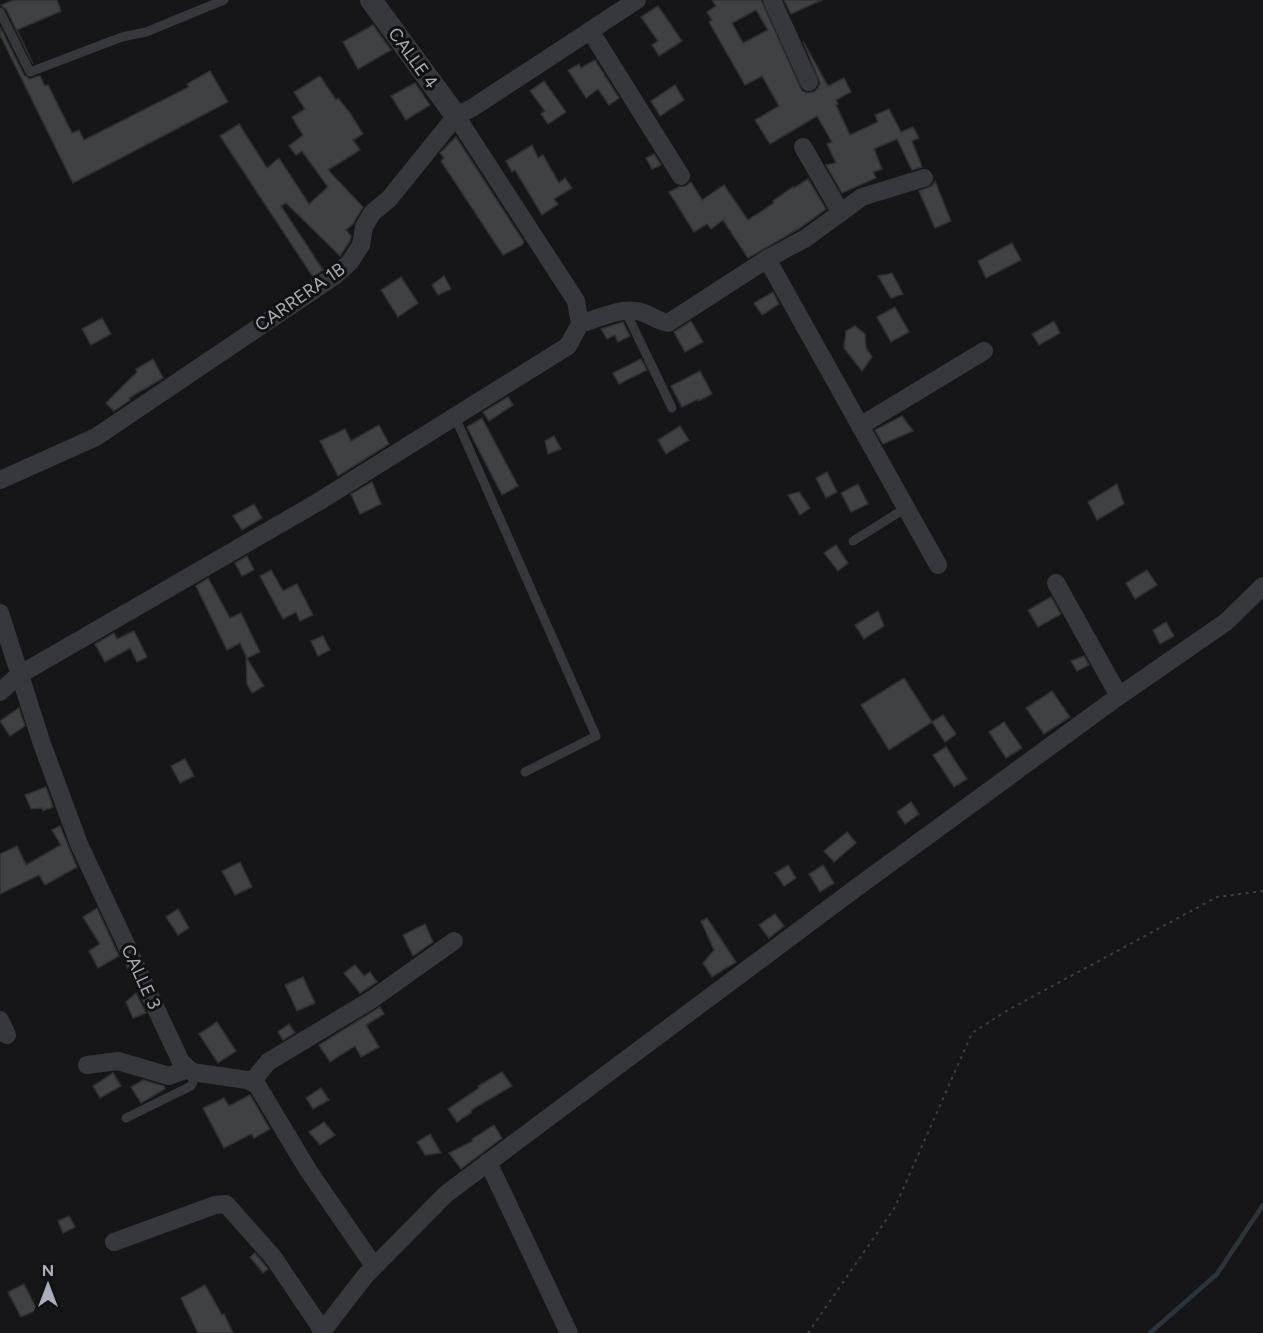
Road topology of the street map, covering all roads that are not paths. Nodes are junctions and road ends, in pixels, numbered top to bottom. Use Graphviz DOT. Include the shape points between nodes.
graph roads {
  1 [pos="224,0"];
  2 [pos="371,0"];
  3 [pos="638,0"];
  4 [pos="772,0"];
  5 [pos="0,12"];
  6 [pos="591,32"];
  7 [pos="809,82"];
  8 [pos="456,116"];
  9 [pos="803,147"];
  10 [pos="681,176"];
  11 [pos="924,178"];
  12 [pos="841,213"];
  13 [pos="767,259"];
  14 [pos="625,310"];
  15 [pos="580,324"];
  16 [pos="984,351"];
  17 [pos="672,408"];
  18 [pos="455,417"];
  19 [pos="860,426"];
  20 [pos="0,480"];
  21 [pos="906,508"];
  22 [pos="853,541"];
  23 [pos="938,565"];
  24 [pos="1056,583"];
  25 [pos="1263,586"];
  26 [pos="0,613"];
  27 [pos="19,675"];
  28 [pos="0,692"];
  29 [pos="1119,696"];
  30 [pos="525,772"];
  31 [pos="454,941"];
  32 [pos="87,1065"];
  33 [pos="190,1071"];
  34 [pos="252,1082"];
  35 [pos="126,1118"];
  36 [pos="488,1162"];
  37 [pos="114,1242"];
  38 [pos="374,1266"];
  39 [pos="322,1332"];
  40 [pos="569,1333"];
  1 -- 5 [label="lane" via="30,72"];
  2 -- 8 [label="street, CALLE 4"];
  3 -- 6 [label="street, CARRERA 1B"];
  4 -- 7 [label="street"];
  6 -- 8 [label="street, CARRERA 1B"];
  6 -- 10 [label="street"];
  8 -- 15 [label="street" via="576,301"];
  8 -- 20 [label="street, CARRERA 1B" via="372,213 361,244 336,275 96,436"];
  9 -- 12 [label="street"];
  11 -- 12 [label="street" via="862,196"];
  12 -- 13 [label="street"];
  13 -- 14 [label="street" via="668,322"];
  13 -- 19 [label="street"];
  14 -- 15 [label="street"];
  14 -- 17 [label="lane"];
  15 -- 18 [label="street" via="568,346"];
  16 -- 19 [label="street"];
  18 -- 27 [label="street" via="318,502"];
  18 -- 30 [label="lane" via="596,736"];
  19 -- 21 [label="street"];
  21 -- 22 [label="lane"];
  21 -- 23 [label="street"];
  24 -- 29 [label="street"];
  25 -- 29 [label="street" via="1226,622"];
  26 -- 27 [label="street, CALLE 3"];
  27 -- 28 [label="street"];
  27 -- 33 [label="street, CALLE 3" via="79,844 181,1062"];
  29 -- 36 [label="street"];
  31 -- 34 [label="street" via="371,1000 268,1062"];
  32 -- 33 [label="street" via="118,1061 169,1076"];
  33 -- 34 [label="street"];
  33 -- 35 [label="lane" via="191,1086"];
  34 -- 38 [label="street"];
  36 -- 38 [label="street" via="446,1194"];
  36 -- 40 [label="street"];
  37 -- 39 [label="street" via="226,1204 273,1257"];
  38 -- 39 [label="street"];
}
